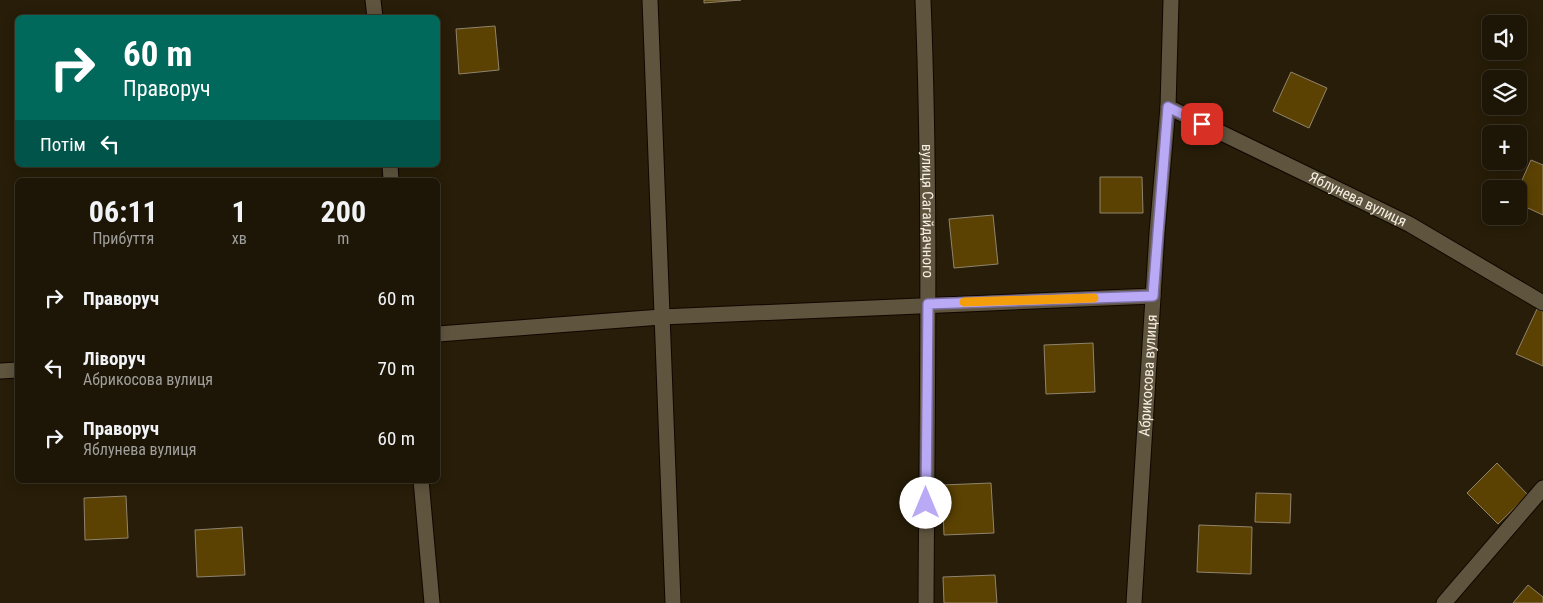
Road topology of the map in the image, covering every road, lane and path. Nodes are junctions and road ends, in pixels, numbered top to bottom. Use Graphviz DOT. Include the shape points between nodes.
graph roads {
  1 [pos="373,0"];
  2 [pos="650,0"];
  3 [pos="923,0"];
  4 [pos="1171,0"];
  5 [pos="375,15"];
  6 [pos="1168,107"];
  7 [pos="1153,296"];
  8 [pos="1543,302"];
  9 [pos="928,304"];
  10 [pos="661,317"];
  11 [pos="440,334"];
  12 [pos="15,370"];
  13 [pos="0,371"];
  14 [pos="421,483"];
  15 [pos="1543,488"];
  16 [pos="432,603"];
  17 [pos="673,603"];
  18 [pos="926,603"];
  19 [pos="1134,603"];
  20 [pos="1444,603"];
  1 -- 5 [label="street"];
  2 -- 10 [label="street"];
  3 -- 9 [label="street, вулиця Сагайдачного"];
  4 -- 6 [label="street, Абрикосова вулиця"];
  6 -- 7 [label="street, Абрикосова вулиця"];
  6 -- 8 [label="street, Яблунева вулиця" via="1409,224"];
  7 -- 9 [label="street"];
  7 -- 19 [label="street, Абрикосова вулиця"];
  9 -- 10 [label="street"];
  9 -- 18 [label="street, вулиця Сагайдачного"];
  10 -- 11 [label="street"];
  10 -- 17 [label="street"];
  12 -- 13 [label="street"];
  14 -- 16 [label="street"];
  15 -- 20 [label="street"];
}
